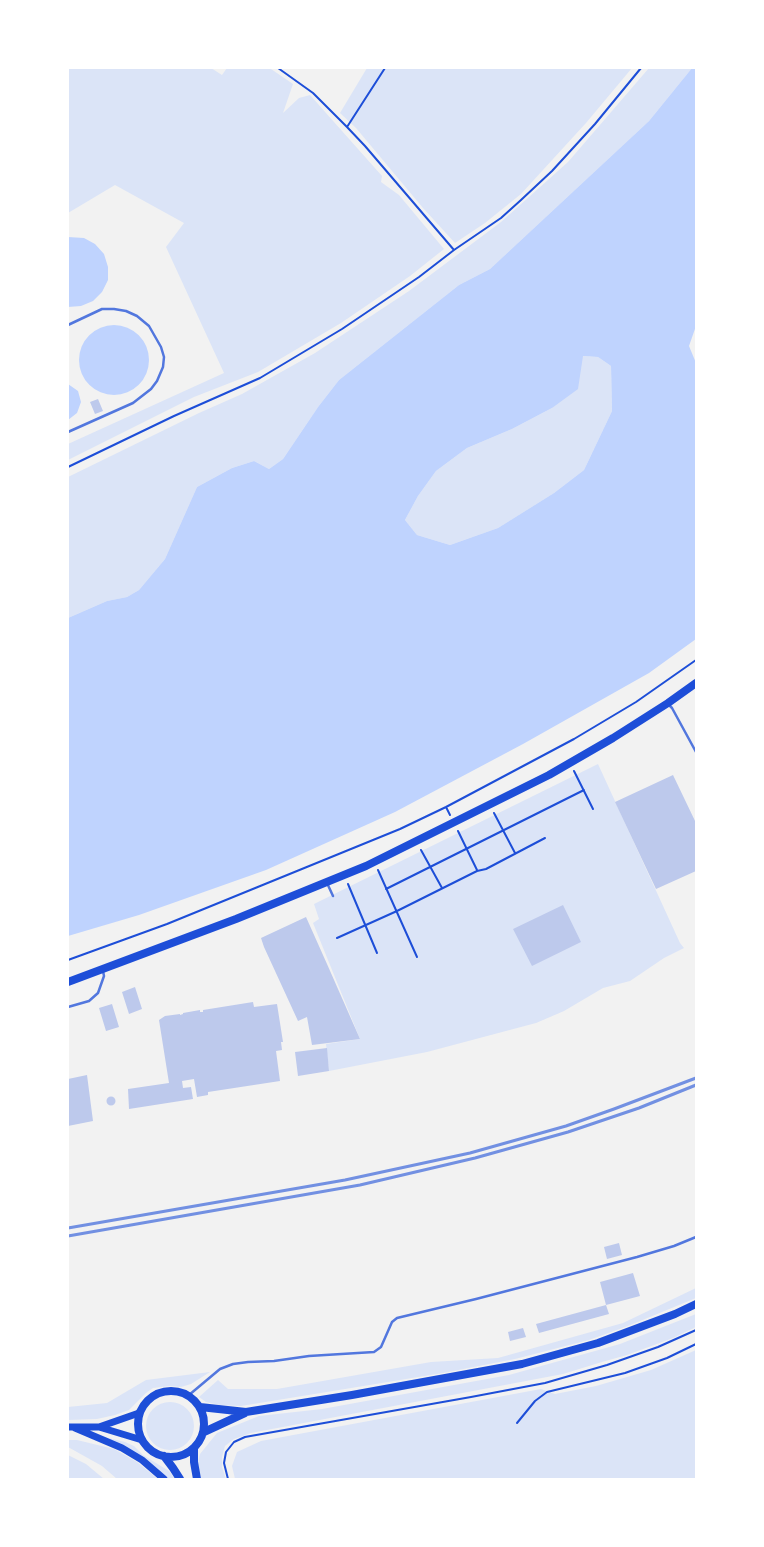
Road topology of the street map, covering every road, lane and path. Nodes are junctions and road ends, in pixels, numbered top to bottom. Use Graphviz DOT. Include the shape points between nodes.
graph roads {
  1 [pos="278,68"];
  2 [pos="385,68"];
  3 [pos="641,68"];
  4 [pos="347,127"];
  5 [pos="454,250"];
  6 [pos="68,325"];
  7 [pos="68,432"];
  8 [pos="68,467"];
  9 [pos="696,660"];
  10 [pos="696,683"];
  11 [pos="668,703"];
  12 [pos="696,752"];
  13 [pos="573,768"];
  14 [pos="584,790"];
  15 [pos="446,807"];
  16 [pos="593,809"];
  17 [pos="494,812"];
  18 [pos="454,824"];
  19 [pos="504,830"];
  20 [pos="545,838"];
  21 [pos="420,847"];
  22 [pos="466,849"];
  23 [pos="515,854"];
  24 [pos="430,867"];
  25 [pos="377,868"];
  26 [pos="477,871"];
  27 [pos="347,881"];
  28 [pos="327,882"];
  29 [pos="386,889"];
  30 [pos="442,889"];
  31 [pos="333,896"];
  32 [pos="397,912"];
  33 [pos="366,925"];
  34 [pos="337,938"];
  35 [pos="377,953"];
  36 [pos="416,956"];
  37 [pos="68,960"];
  38 [pos="103,969"];
  39 [pos="68,982"];
  40 [pos="68,1007"];
  41 [pos="696,1236"];
  42 [pos="696,1304"];
  43 [pos="696,1330"];
  44 [pos="696,1344"];
  45 [pos="189,1395"];
  46 [pos="200,1407"];
  47 [pos="246,1412"];
  48 [pos="139,1413"];
  49 [pos="517,1423"];
  50 [pos="71,1427"];
  51 [pos="99,1427"];
  52 [pos="204,1432"];
  53 [pos="142,1440"];
  54 [pos="194,1448"];
  55 [pos="164,1456"];
  56 [pos="164,1479"];
  57 [pos="180,1479"];
  58 [pos="197,1479"];
  59 [pos="228,1479"];
  1 -- 4 [label="path" via="314,93"];
  2 -- 4 [label="path"];
  3 -- 5 [label="path" via="552,171 501,218"];
  4 -- 5 [label="path"];
  5 -- 8 [label="path" via="419,278 373,309 266,374"];
  6 -- 7 [label="lane" via="102,309 126,311 149,326 161,346 164,357 163,368 151,389 133,403"];
  9 -- 15 [label="path" via="636,702 574,739"];
  10 -- 11 [label="main road"];
  11 -- 12 [label="lane"];
  11 -- 18 [label="main road" via="549,775"];
  13 -- 14 [label="path"];
  14 -- 16 [label="path"];
  14 -- 19 [label="path"];
  15 -- 18 [label="path"];
  15 -- 37 [label="path" via="283,878"];
  17 -- 19 [label="path"];
  18 -- 22 [label="path"];
  18 -- 28 [label="main road"];
  19 -- 22 [label="path"];
  19 -- 23 [label="path"];
  20 -- 23 [label="path"];
  21 -- 24 [label="path"];
  22 -- 24 [label="path"];
  22 -- 26 [label="path"];
  23 -- 26 [label="path"];
  24 -- 29 [label="path"];
  24 -- 30 [label="path"];
  25 -- 29 [label="path"];
  26 -- 30 [label="path"];
  27 -- 33 [label="path"];
  28 -- 31 [label="lane"];
  28 -- 38 [label="main road"];
  29 -- 32 [label="path"];
  30 -- 32 [label="path"];
  32 -- 33 [label="path"];
  32 -- 36 [label="path"];
  33 -- 34 [label="path"];
  33 -- 35 [label="path"];
  38 -- 39 [label="main road"];
  38 -- 40 [label="lane" via="104,976 98,993 89,1001"];
  41 -- 45 [label="lane" via="674,1246 637,1257 397,1318 392,1322 382,1347 374,1352 233,1364 220,1369"];
  42 -- 47 [label="main road" via="598,1343 522,1364"];
  43 -- 59 [label="path" via="607,1365 545,1383 245,1437 234,1442 226,1452 224,1463"];
  44 -- 49 [label="path" via="668,1358 625,1372 547,1392 535,1401"];
  45 -- 46 [label="main road"];
  45 -- 48 [label="main road" via="174,1390 160,1392 151,1397"];
  46 -- 47 [label="main road"];
  46 -- 52 [label="main road"];
  47 -- 52 [label="main road"];
  48 -- 51 [label="main road"];
  48 -- 53 [label="main road" via="138,1426"];
  50 -- 51 [label="main road"];
  50 -- 56 [label="main road" via="122,1448 142,1460"];
  51 -- 53 [label="main road"];
  52 -- 54 [label="main road"];
  53 -- 55 [label="main road" via="151,1450"];
  54 -- 55 [label="main road" via="180,1456"];
  54 -- 58 [label="main road"];
  55 -- 57 [label="main road"];
}
